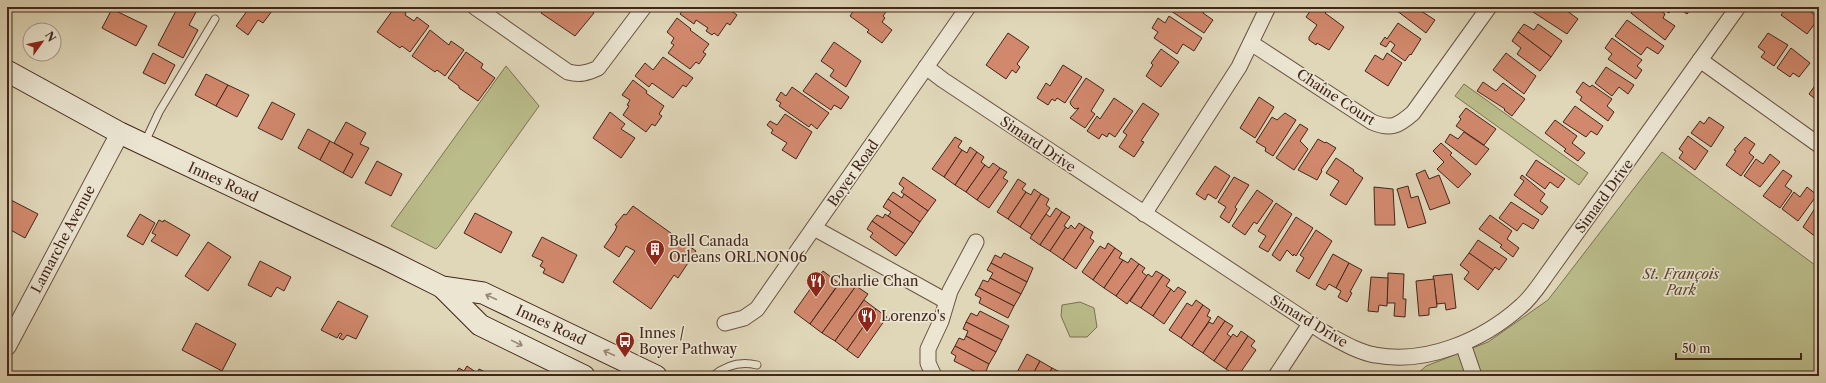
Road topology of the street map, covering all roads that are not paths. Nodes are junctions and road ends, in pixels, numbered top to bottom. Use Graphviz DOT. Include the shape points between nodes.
graph roads {
  1 [pos="475,7"];
  2 [pos="644,7"];
  3 [pos="968,7"];
  4 [pos="1268,7"];
  5 [pos="1489,7"];
  6 [pos="1738,7"];
  7 [pos="215,19"];
  8 [pos="1251,43"];
  9 [pos="1700,60"];
  10 [pos="926,67"];
  11 [pos="7,71"];
  12 [pos="120,133"];
  13 [pos="143,144"];
  14 [pos="1819,146"];
  15 [pos="1144,214"];
  16 [pos="814,228"];
  17 [pos="976,242"];
  18 [pos="442,287"];
  19 [pos="946,301"];
  20 [pos="725,323"];
  21 [pos="1310,324"];
  22 [pos="1463,344"];
  23 [pos="7,346"];
  24 [pos="757,365"];
  25 [pos="584,376"];
  26 [pos="656,376"];
  27 [pos="713,376"];
  28 [pos="934,376"];
  29 [pos="1276,376"];
  30 [pos="1474,376"];
  1 -- 2 [label="street" via="568,72 578,74 598,68"];
  3 -- 10 [label="street, Boyer Road"];
  4 -- 8 [label="street"];
  5 -- 8 [label="street, Chaîne Court" via="1413,114 1401,123 1389,127 1372,122"];
  6 -- 9 [label="street, Simard Drive"];
  7 -- 13 [label="lane" via="159,112"];
  8 -- 15 [label="street" via="1235,73"];
  9 -- 14 [label="street"];
  9 -- 22 [label="street, Simard Drive" via="1534,293 1521,307 1488,331"];
  10 -- 15 [label="street, Simard Drive"];
  10 -- 16 [label="street, Boyer Road"];
  11 -- 12 [label="main road, Innes Road"];
  12 -- 13 [label="main road, Innes Road"];
  12 -- 23 [label="street, Lamarche Avenue"];
  13 -- 18 [label="main road, Innes Road"];
  15 -- 21 [label="street, Simard Drive"];
  16 -- 19 [label="street"];
  16 -- 20 [label="street, Boyer Road" via="757,309 744,318"];
  17 -- 19 [label="street"];
  18 -- 25 [label="main road, Innes Road, one-way" via="480,325"];
  26 -- 18 [label="main road, Innes Road, one-way" via="483,293"];
  19 -- 28 [label="street" via="928,349 928,363"];
  21 -- 22 [label="street, Simard Drive" via="1342,342 1374,355 1417,355"];
  21 -- 29 [label="street"];
  22 -- 30 [label="street"];
  24 -- 27 [label="lane" via="734,364"];
}
